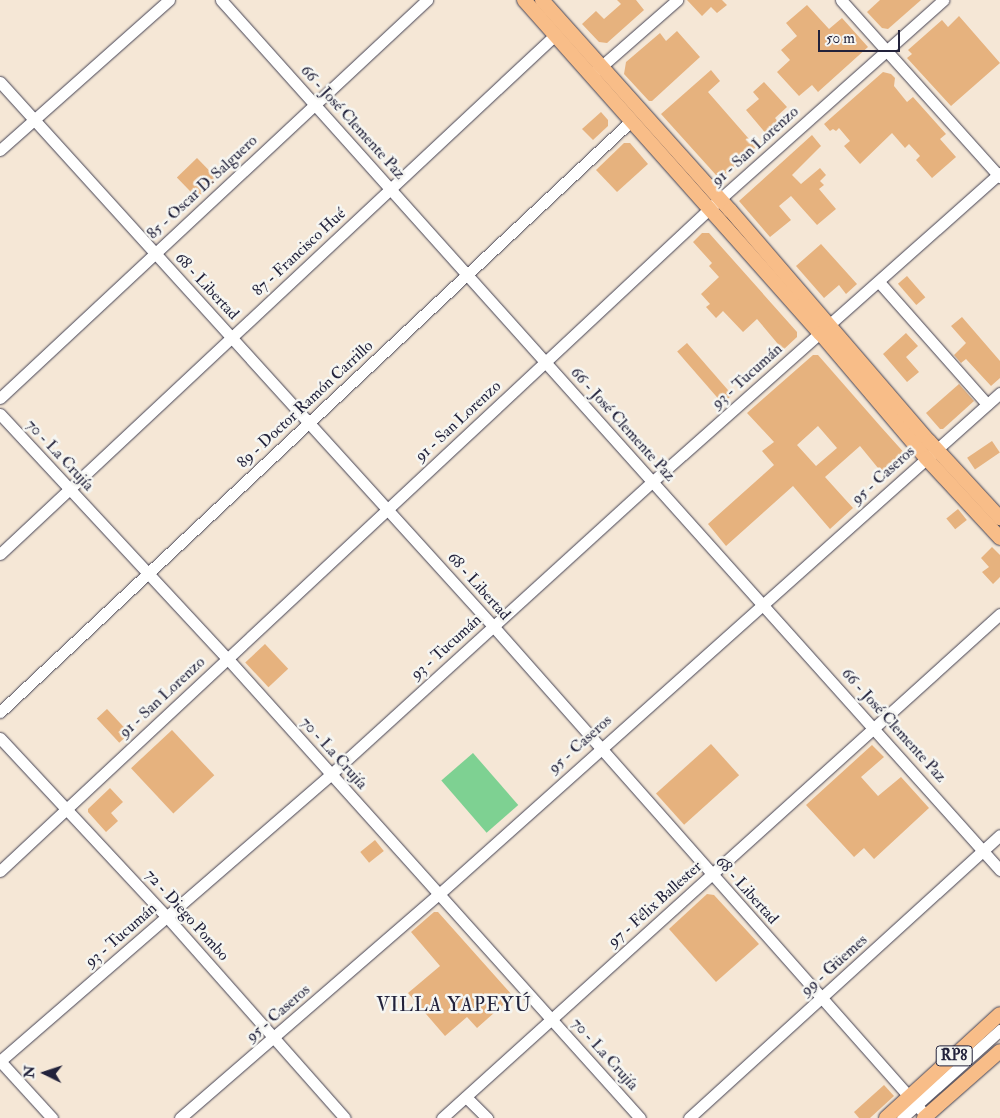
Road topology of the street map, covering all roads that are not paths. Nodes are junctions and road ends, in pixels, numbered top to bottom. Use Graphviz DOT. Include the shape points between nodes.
graph roads {
  1 [pos="169,0"];
  2 [pos="221,0"];
  3 [pos="426,0"];
  4 [pos="524,0"];
  5 [pos="542,0"];
  6 [pos="677,0"];
  7 [pos="841,0"];
  8 [pos="943,0"];
  9 [pos="555,35"];
  10 [pos="887,50"];
  11 [pos="596,71"];
  12 [pos="0,82"];
  13 [pos="315,104"];
  14 [pos="33,120"];
  15 [pos="632,120"];
  16 [pos="0,150"];
  17 [pos="999,175"];
  18 [pos="391,188"];
  19 [pos="715,204"];
  20 [pos="155,254"];
  21 [pos="468,274"];
  22 [pos="879,282"];
  23 [pos="825,329"];
  24 [pos="233,337"];
  25 [pos="544,362"];
  26 [pos="1000,393"];
  27 [pos="0,398"];
  28 [pos="988,404"];
  29 [pos="0,414"];
  30 [pos="309,422"];
  31 [pos="931,454"];
  32 [pos="653,481"];
  33 [pos="70,489"];
  34 [pos="387,509"];
  35 [pos="1000,518"];
  36 [pos="1000,538"];
  37 [pos="0,554"];
  38 [pos="149,573"];
  39 [pos="763,606"];
  40 [pos="1000,614"];
  41 [pos="493,626"];
  42 [pos="227,658"];
  43 [pos="0,712"];
  44 [pos="875,728"];
  45 [pos="0,738"];
  46 [pos="600,748"];
  47 [pos="331,774"];
  48 [pos="68,808"];
  49 [pos="1000,835"];
  50 [pos="984,850"];
  51 [pos="1000,870"];
  52 [pos="0,872"];
  53 [pos="711,875"];
  54 [pos="439,894"];
  55 [pos="167,916"];
  56 [pos="822,999"];
  57 [pos="1000,1014"];
  58 [pos="552,1020"];
  59 [pos="1000,1030"];
  60 [pos="274,1038"];
  61 [pos="1000,1044"];
  62 [pos="1000,1050"];
  63 [pos="0,1061"];
  64 [pos="466,1097"];
  65 [pos="920,1112"];
  66 [pos="52,1118"];
  67 [pos="180,1118"];
  68 [pos="346,1118"];
  69 [pos="442,1118"];
  70 [pos="487,1118"];
  71 [pos="640,1118"];
  72 [pos="689,1118"];
  73 [pos="886,1118"];
  74 [pos="902,1118"];
  1 -- 14 [label="street"];
  2 -- 13 [label="street, 66 - José Clemente Paz"];
  3 -- 13 [label="street, 85 - Oscar D. Salguero"];
  4 -- 9 [label="main road"];
  5 -- 11 [label="main road"];
  6 -- 11 [label="street"];
  7 -- 10 [label="street"];
  8 -- 10 [label="street, 91 - San Lorenzo"];
  9 -- 11 [label="main road"];
  9 -- 18 [label="street, 87 - Francisco Hué"];
  10 -- 17 [label="street"];
  10 -- 19 [label="street, 91 - San Lorenzo"];
  11 -- 15 [label="main road"];
  11 -- 19 [label="main road"];
  12 -- 14 [label="street, 68 - Libertad"];
  13 -- 18 [label="street, 66 - José Clemente Paz"];
  13 -- 20 [label="street, 85 - Oscar D. Salguero"];
  14 -- 16 [label="street"];
  14 -- 20 [label="street, 68 - Libertad"];
  15 -- 19 [label="main road"];
  15 -- 21 [label="street, 89 - Doctor Ramón Carrillo"];
  17 -- 22 [label="street, 93 - Tucumán"];
  18 -- 21 [label="street, 66 - José Clemente Paz"];
  18 -- 24 [label="street, 87 - Francisco Hué"];
  19 -- 23 [label="main road"];
  19 -- 25 [label="street, 91 - San Lorenzo"];
  20 -- 24 [label="street, 68 - Libertad"];
  20 -- 27 [label="street, 85 - Oscar D. Salguero"];
  21 -- 25 [label="street, 66 - José Clemente Paz"];
  21 -- 30 [label="street, 89 - Doctor Ramón Carrillo"];
  22 -- 23 [label="street, 93 - Tucumán"];
  22 -- 28 [label="street"];
  23 -- 31 [label="main road"];
  23 -- 32 [label="street, 93 - Tucumán"];
  24 -- 30 [label="street, 68 - Libertad"];
  24 -- 33 [label="street, 87 - Francisco Hué"];
  25 -- 32 [label="street, 66 - José Clemente Paz"];
  25 -- 34 [label="street, 91 - San Lorenzo"];
  26 -- 28 [label="street, 95 - Caseros"];
  28 -- 31 [label="street, 95 - Caseros"];
  29 -- 33 [label="street, 70 - La Crujía"];
  30 -- 34 [label="street, 68 - Libertad"];
  30 -- 38 [label="street, 89 - Doctor Ramón Carrillo"];
  31 -- 35 [label="main road"];
  31 -- 36 [label="main road"];
  31 -- 39 [label="street, 95 - Caseros"];
  32 -- 39 [label="street, 66 - José Clemente Paz"];
  32 -- 41 [label="street, 93 - Tucumán"];
  33 -- 37 [label="street, 87 - Francisco Hué"];
  33 -- 38 [label="street, 70 - La Crujía"];
  34 -- 41 [label="street, 68 - Libertad"];
  34 -- 42 [label="street, 91 - San Lorenzo"];
  38 -- 42 [label="street, 70 - La Crujía"];
  38 -- 43 [label="street, 89 - Doctor Ramón Carrillo"];
  39 -- 44 [label="street, 66 - José Clemente Paz"];
  39 -- 46 [label="street, 95 - Caseros"];
  40 -- 44 [label="street, 97 - Félix Ballester"];
  41 -- 46 [label="street, 68 - Libertad"];
  41 -- 47 [label="street, 93 - Tucumán"];
  42 -- 47 [label="street, 70 - La Crujía"];
  42 -- 48 [label="street, 91 - San Lorenzo"];
  44 -- 50 [label="street, 66 - José Clemente Paz"];
  44 -- 53 [label="street, 97 - Félix Ballester"];
  45 -- 48 [label="street, 72 - Diego Pombo"];
  46 -- 53 [label="street, 68 - Libertad"];
  46 -- 54 [label="street, 95 - Caseros"];
  47 -- 54 [label="street, 70 - La Crujía"];
  47 -- 55 [label="street, 93 - Tucumán"];
  48 -- 52 [label="street, 91 - San Lorenzo"];
  48 -- 55 [label="street, 72 - Diego Pombo"];
  49 -- 50 [label="street, 99 - Güemes"];
  50 -- 51 [label="street, 66 - José Clemente Paz"];
  50 -- 56 [label="street, 99 - Güemes"];
  53 -- 56 [label="street, 68 - Libertad"];
  53 -- 58 [label="street, 97 - Félix Ballester"];
  54 -- 58 [label="street, 70 - La Crujía"];
  54 -- 60 [label="street, 95 - Caseros"];
  55 -- 60 [label="street, 72 - Diego Pombo"];
  55 -- 63 [label="street, 93 - Tucumán"];
  56 -- 65 [label="street, 68 - Libertad"];
  56 -- 72 [label="street, 99 - Güemes"];
  57 -- 65 [label="main road, RP8"];
  58 -- 64 [label="street, 97 - Félix Ballester"];
  58 -- 71 [label="street, 70 - La Crujía"];
  59 -- 65 [label="street"];
  60 -- 67 [label="street, 95 - Caseros"];
  60 -- 68 [label="street, 72 - Diego Pombo"];
  61 -- 65 [label="street"];
  62 -- 65 [label="main road, RP8"];
  63 -- 66 [label="street"];
  64 -- 69 [label="street, 97 - Félix Ballester"];
  64 -- 70 [label="street"];
  65 -- 73 [label="main road, RP8"];
  65 -- 74 [label="street"];
}
